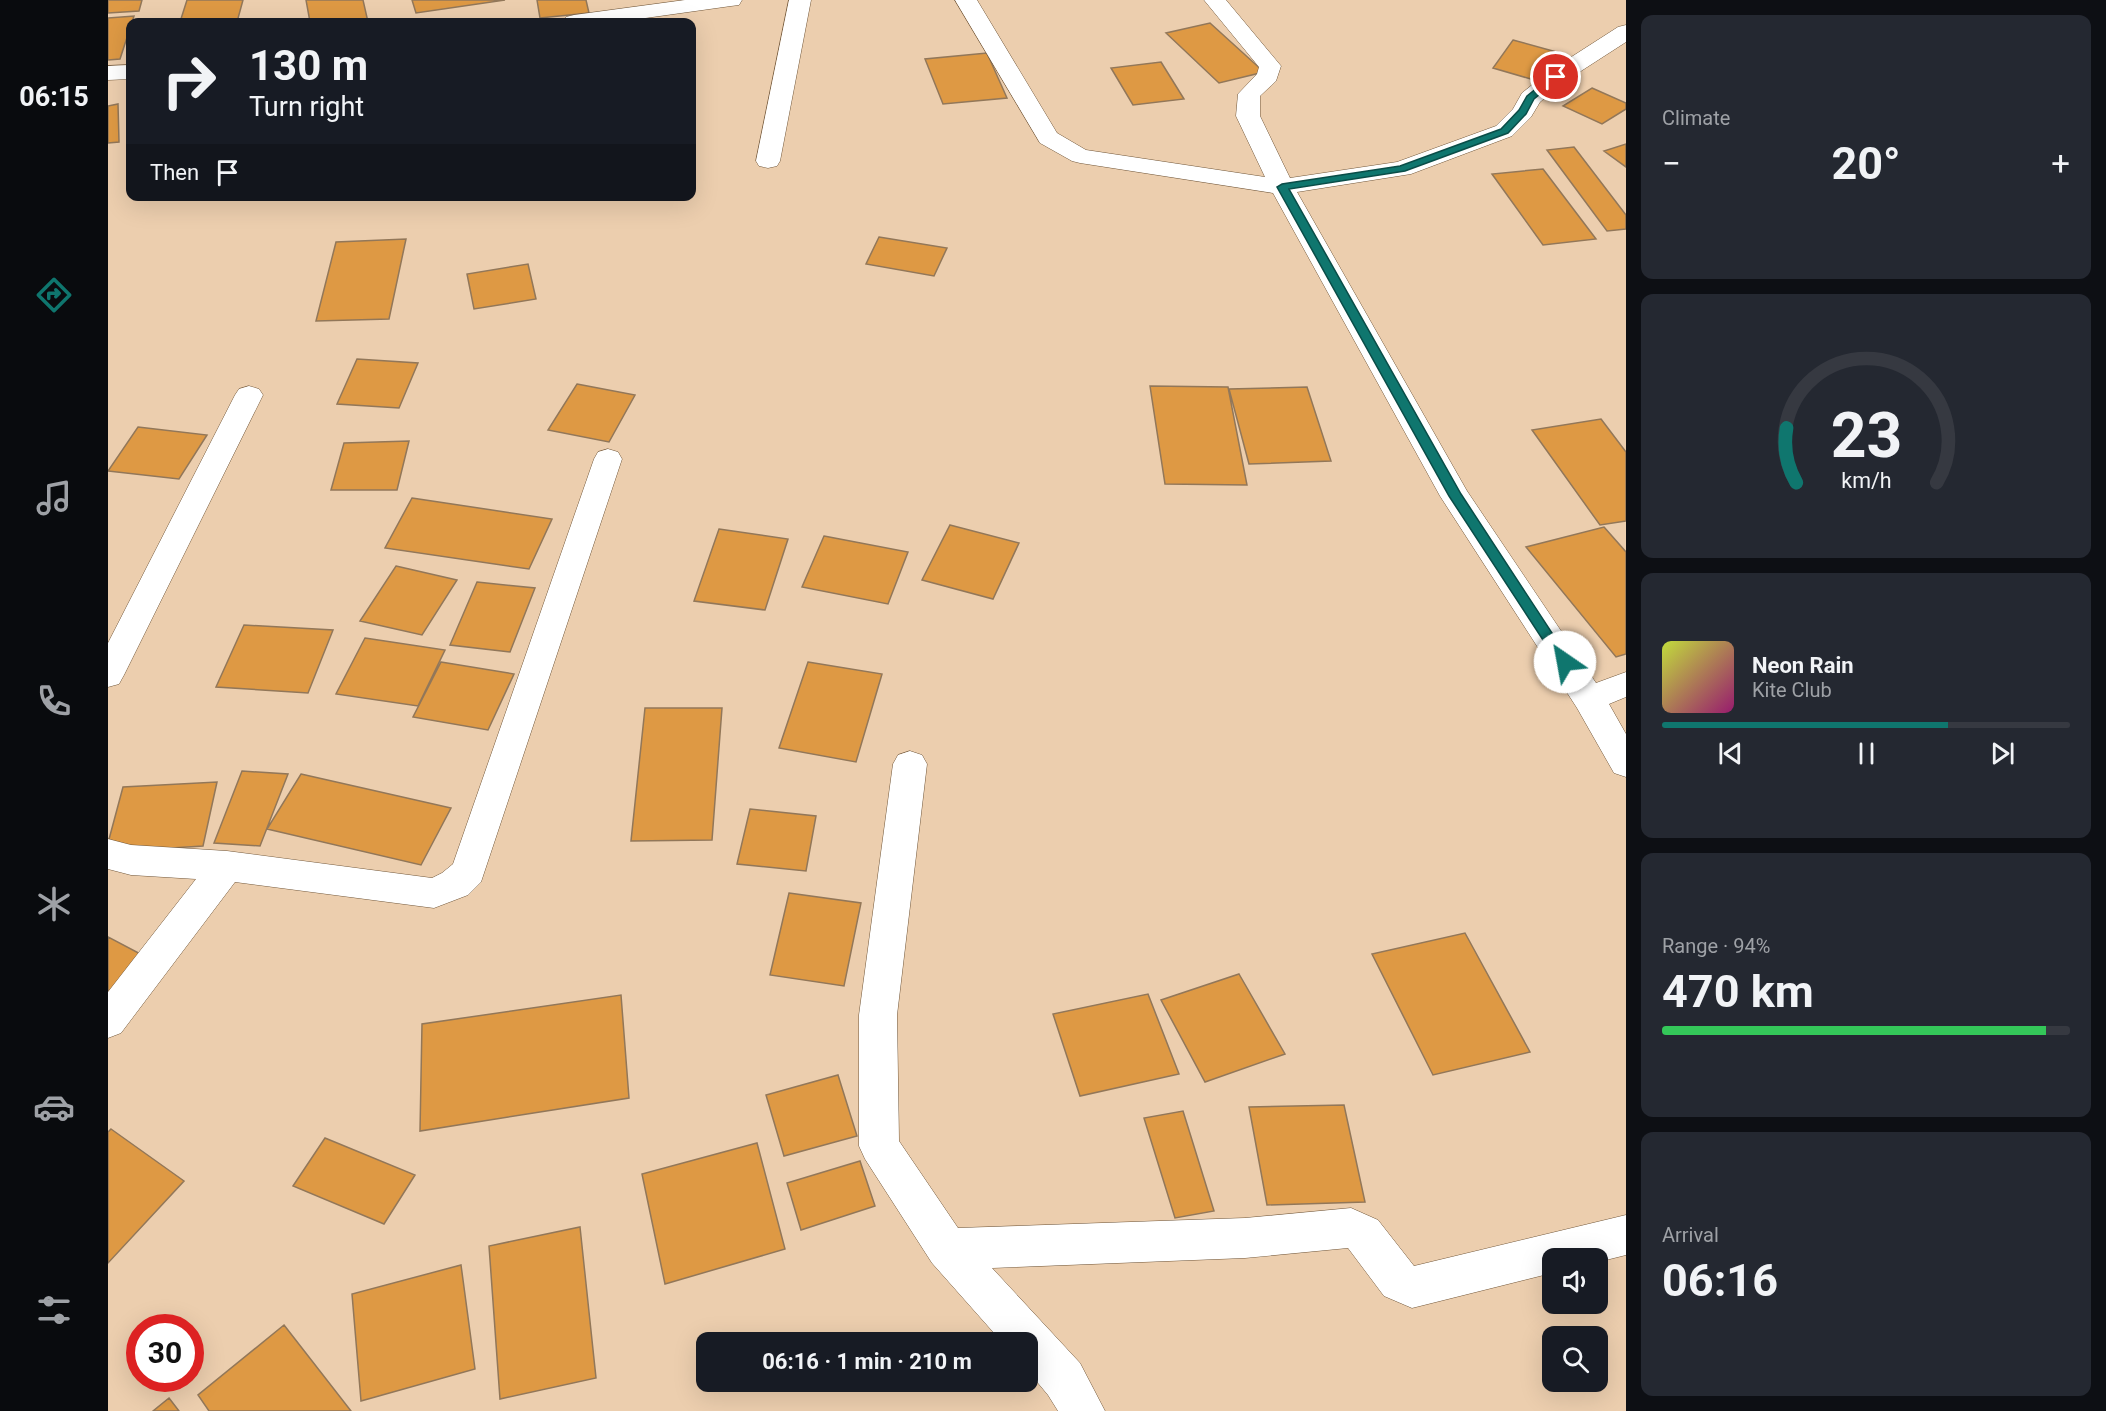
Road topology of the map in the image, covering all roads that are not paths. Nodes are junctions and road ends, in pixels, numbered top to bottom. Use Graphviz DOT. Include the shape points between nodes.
graph roads {
  1 [pos="730,0"];
  2 [pos="800,0"];
  3 [pos="966,0"];
  4 [pos="1215,0"];
  5 [pos="628,6"];
  6 [pos="588,18"];
  7 [pos="1626,32"];
  8 [pos="126,72"];
  9 [pos="108,73"];
  10 [pos="768,161"];
  11 [pos="1282,187"];
  12 [pos="249,395"];
  13 [pos="608,459"];
  14 [pos="108,675"];
  15 [pos="1626,684"];
  16 [pos="1589,699"];
  17 [pos="910,764"];
  18 [pos="1626,764"];
  19 [pos="108,854"];
  20 [pos="227,866"];
  21 [pos="108,1021"];
  22 [pos="1626,1234"];
  23 [pos="946,1250"];
  24 [pos="1083,1411"];
  1 -- 5 [label="street"];
  2 -- 10 [label="street"];
  3 -- 11 [label="street" via="1048,138 1080,156"];
  4 -- 11 [label="street" via="1270,66 1268,76 1249,94 1248,116"];
  5 -- 6 [label="street"];
  7 -- 11 [label="street" via="1530,98 1523,112 1504,131 1402,169"];
  8 -- 9 [label="street"];
  11 -- 16 [label="street" via="1455,496"];
  12 -- 14 [label="street"];
  13 -- 20 [label="street" via="468,872 455,884 434,893"];
  15 -- 16 [label="street"];
  16 -- 18 [label="street"];
  17 -- 23 [label="street" via="878,1015 879,1146"];
  19 -- 20 [label="street" via="131,860"];
  20 -- 21 [label="street"];
  22 -- 23 [label="street" via="1412,1287 1398,1281 1363,1234 1351,1228 1245,1238"];
  23 -- 24 [label="street" via="1064,1379"];
}
